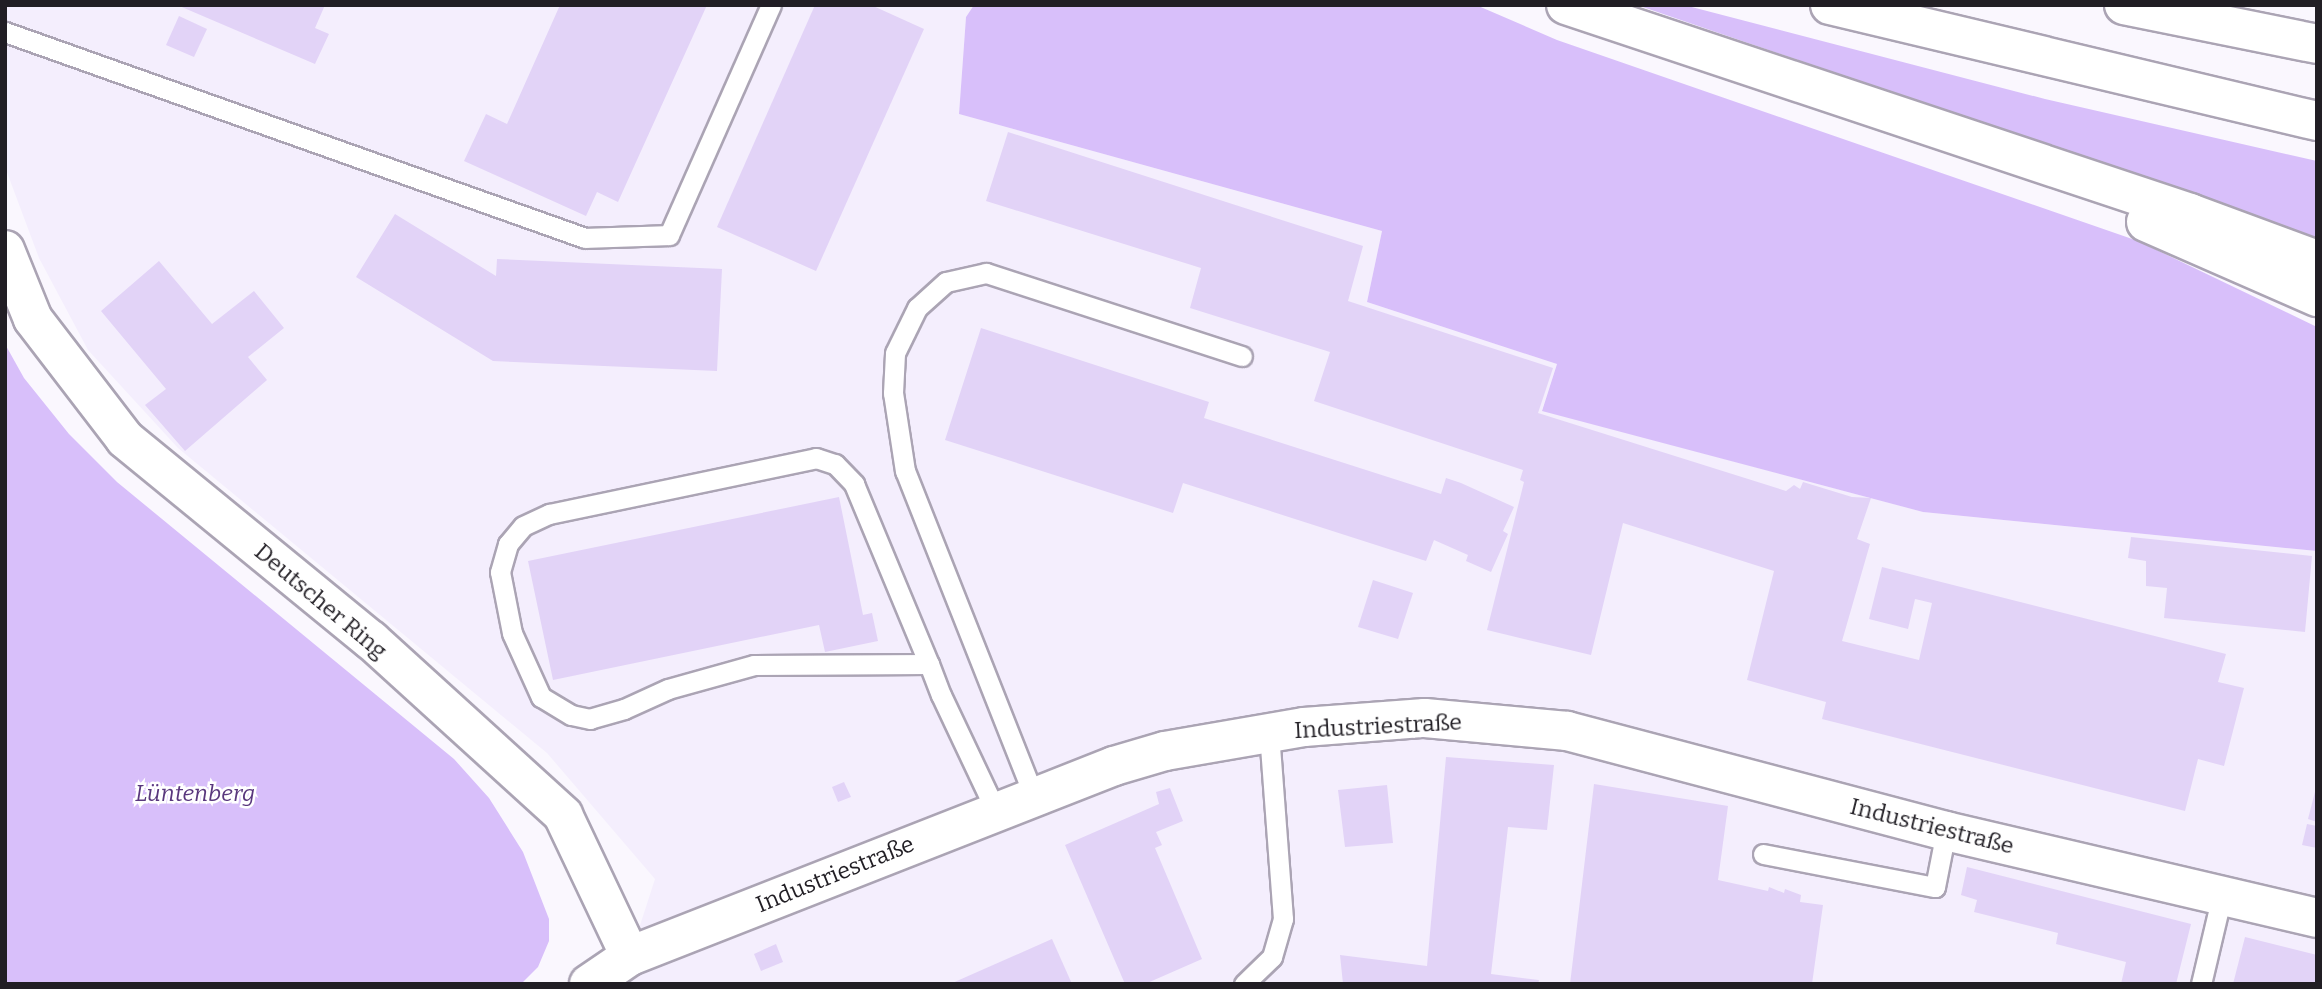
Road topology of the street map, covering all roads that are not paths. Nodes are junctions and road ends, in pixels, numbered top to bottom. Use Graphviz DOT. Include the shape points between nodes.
graph roads {
  1 [pos="771,5"];
  2 [pos="1566,5"];
  3 [pos="1830,5"];
  4 [pos="2124,5"];
  5 [pos="5,32"];
  6 [pos="2317,44"];
  7 [pos="2317,121"];
  8 [pos="1912,123"];
  9 [pos="5,250"];
  10 [pos="2317,260"];
  11 [pos="2317,297"];
  12 [pos="1242,356"];
  13 [pos="929,664"];
  14 [pos="1269,733"];
  15 [pos="1033,794"];
  16 [pos="995,809"];
  17 [pos="1946,831"];
  18 [pos="1763,853"];
  19 [pos="2222,895"];
  20 [pos="2317,918"];
  21 [pos="630,957"];
  22 [pos="589,984"];
  23 [pos="1244,984"];
  24 [pos="2201,984"];
  1 -- 5 [label="lane" via="669,235 655,236 585,238"];
  2 -- 8 [label="main road"];
  3 -- 7 [label="main road"];
  4 -- 6 [label="main road"];
  8 -- 10 [label="main road" via="2190,213"];
  8 -- 11 [label="main road"];
  9 -- 21 [label="main road, Deutscher Ring" via="33,319 125,439 371,640 563,815"];
  12 -- 15 [label="lane" via="986,273 946,282 917,308 895,353 893,393 905,471"];
  13 -- 13 [label="lane" via="854,484 835,464 816,458 549,514 523,526 508,544 500,572 512,633 541,696 580,717 590,719 624,709 668,689 754,664"];
  13 -- 16 [label="lane"];
  14 -- 15 [label="main road, Industriestraße" via="1165,751"];
  14 -- 17 [label="main road, Industriestraße" via="1425,718 1567,731"];
  14 -- 23 [label="lane" via="1283,919 1272,957"];
  15 -- 16 [label="main road, Industriestraße"];
  16 -- 21 [label="main road, Industriestraße"];
  17 -- 18 [label="lane" via="1935,887"];
  17 -- 19 [label="main road, Industriestraße"];
  19 -- 20 [label="main road, Industriestraße"];
  19 -- 24 [label="lane"];
  21 -- 22 [label="main road, Industriestraße"];
}
